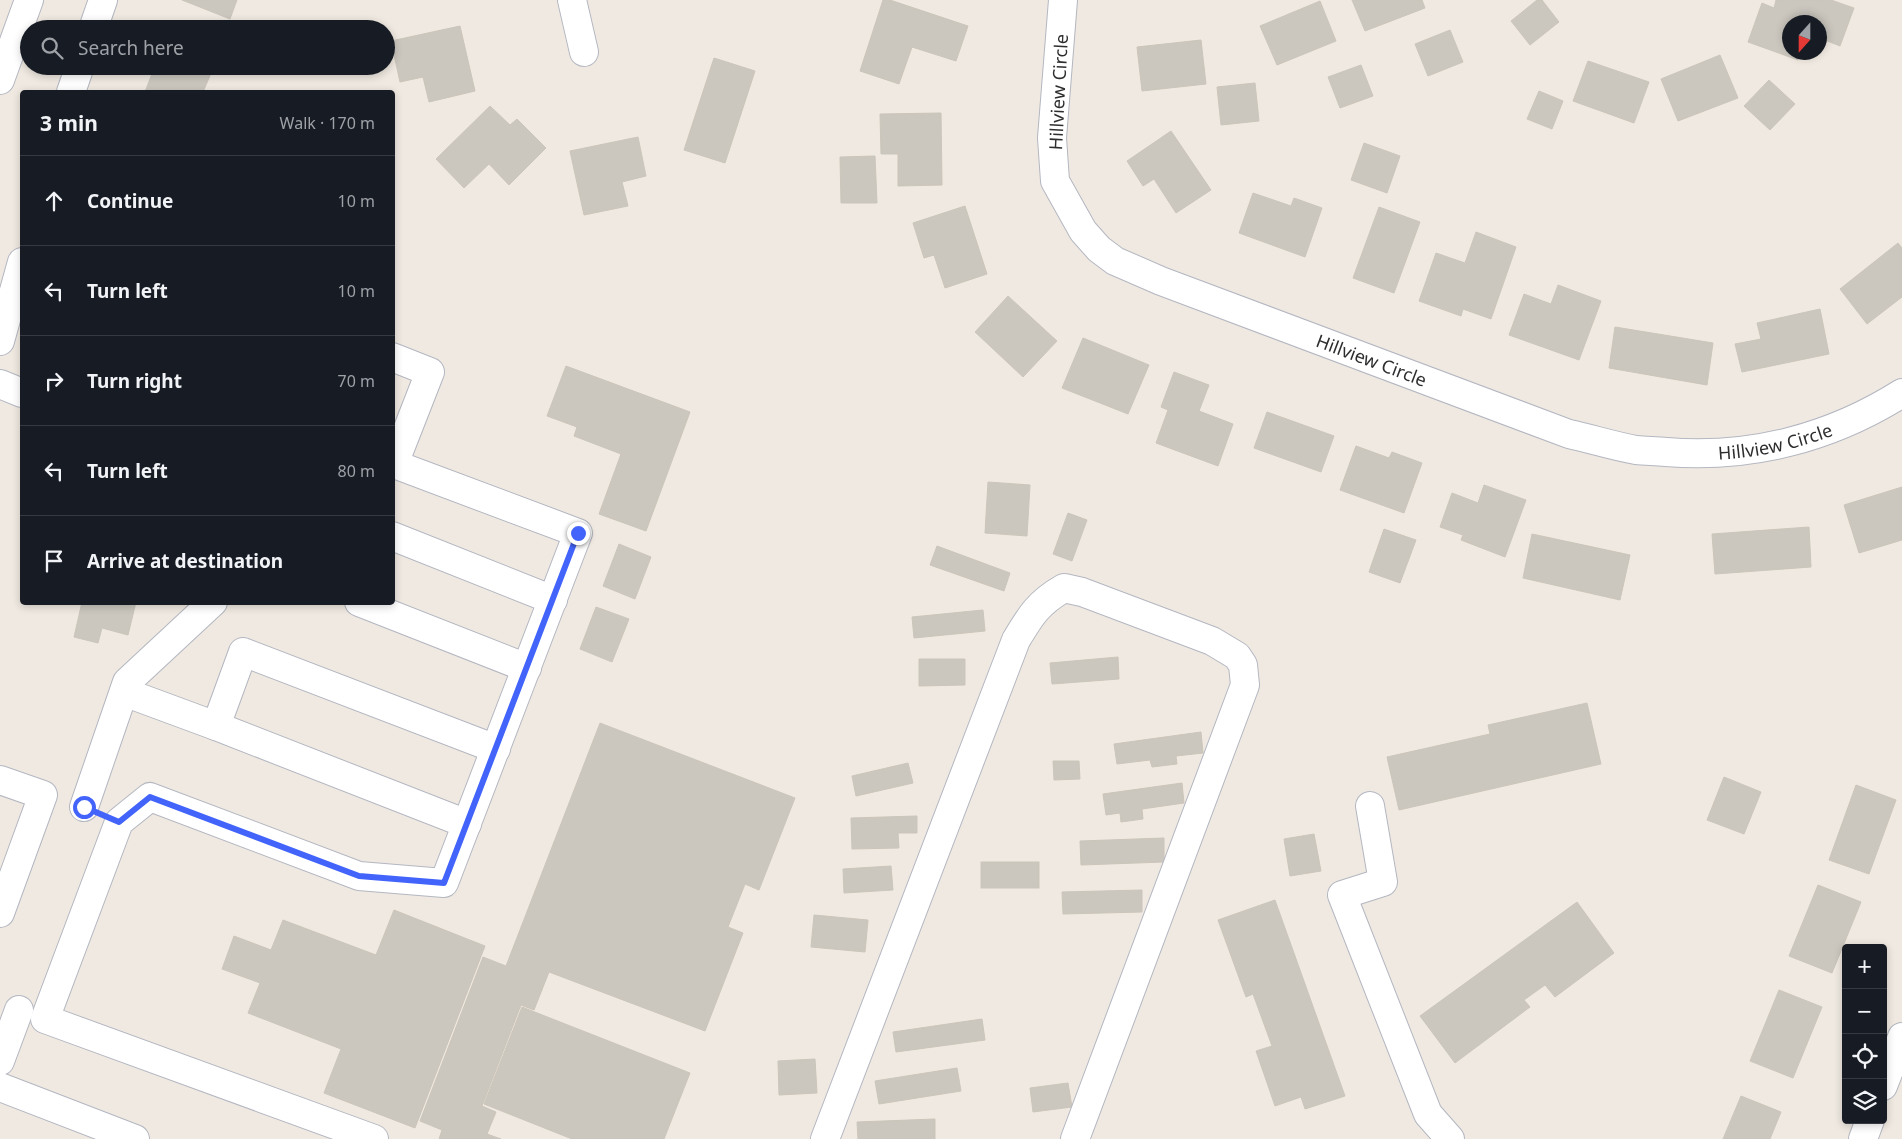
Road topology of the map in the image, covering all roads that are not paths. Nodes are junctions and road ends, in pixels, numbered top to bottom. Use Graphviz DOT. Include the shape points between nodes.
graph roads {
  1 [pos="29,0"];
  2 [pos="104,0"];
  3 [pos="572,0"];
  4 [pos="1063,0"];
  5 [pos="96,20"];
  6 [pos="7,37"];
  7 [pos="584,52"];
  8 [pos="77,75"];
  9 [pos="0,80"];
  10 [pos="72,90"];
  11 [pos="20,269"];
  12 [pos="0,341"];
  13 [pos="395,358"];
  14 [pos="0,384"];
  15 [pos="20,392"];
  16 [pos="1902,393"];
  17 [pos="395,456"];
  18 [pos="395,537"];
  19 [pos="553,600"];
  20 [pos="210,605"];
  21 [pos="367,605"];
  22 [pos="526,668"];
  23 [pos="124,692"];
  24 [pos="216,726"];
  25 [pos="496,749"];
  26 [pos="0,780"];
  27 [pos="43,794"];
  28 [pos="1370,806"];
  29 [pos="84,807"];
  30 [pos="119,822"];
  31 [pos="467,824"];
  32 [pos="0,913"];
  33 [pos="9,1007"];
  34 [pos="45,1019"];
  35 [pos="1902,1037"];
  36 [pos="0,1061"];
  37 [pos="1886,1079"];
  38 [pos="0,1087"];
  39 [pos="1869,1124"];
  40 [pos="135,1139"];
  41 [pos="374,1139"];
  42 [pos="824,1139"];
  43 [pos="1075,1139"];
  44 [pos="1450,1139"];
  45 [pos="1863,1139"];
  1 -- 6 [label="street"];
  2 -- 5 [label="street"];
  3 -- 7 [label="street"];
  4 -- 16 [label="street, Hillview Circle" via="1052,138 1056,181 1083,231 1115,261 1569,434 1637,450 1694,454 1760,449 1792,442 1847,422"];
  6 -- 9 [label="street"];
  8 -- 10 [label="street"];
  11 -- 12 [label="street"];
  13 -- 17 [label="street" via="430,372"];
  14 -- 15 [label="street"];
  17 -- 19 [label="street" via="578,533"];
  18 -- 19 [label="street"];
  19 -- 22 [label="street"];
  20 -- 23 [label="street" via="127,682"];
  21 -- 22 [label="street"];
  22 -- 25 [label="street"];
  23 -- 24 [label="street"];
  23 -- 29 [label="street"];
  24 -- 25 [label="street" via="243,652"];
  24 -- 31 [label="street"];
  25 -- 31 [label="street"];
  26 -- 27 [label="street"];
  27 -- 29 [label="street"];
  27 -- 32 [label="street"];
  28 -- 44 [label="street" via="1383,882 1342,895 1428,1114"];
  29 -- 30 [label="street"];
  30 -- 31 [label="street" via="150,797 359,876 444,883"];
  30 -- 34 [label="street"];
  33 -- 34 [label="street"];
  33 -- 36 [label="street"];
  34 -- 41 [label="street"];
  35 -- 37 [label="street"];
  38 -- 40 [label="street"];
  39 -- 45 [label="street"];
  42 -- 43 [label="street" via="1016,640 1032,613 1047,598 1064,588 1212,640 1240,660 1245,686"];
}
